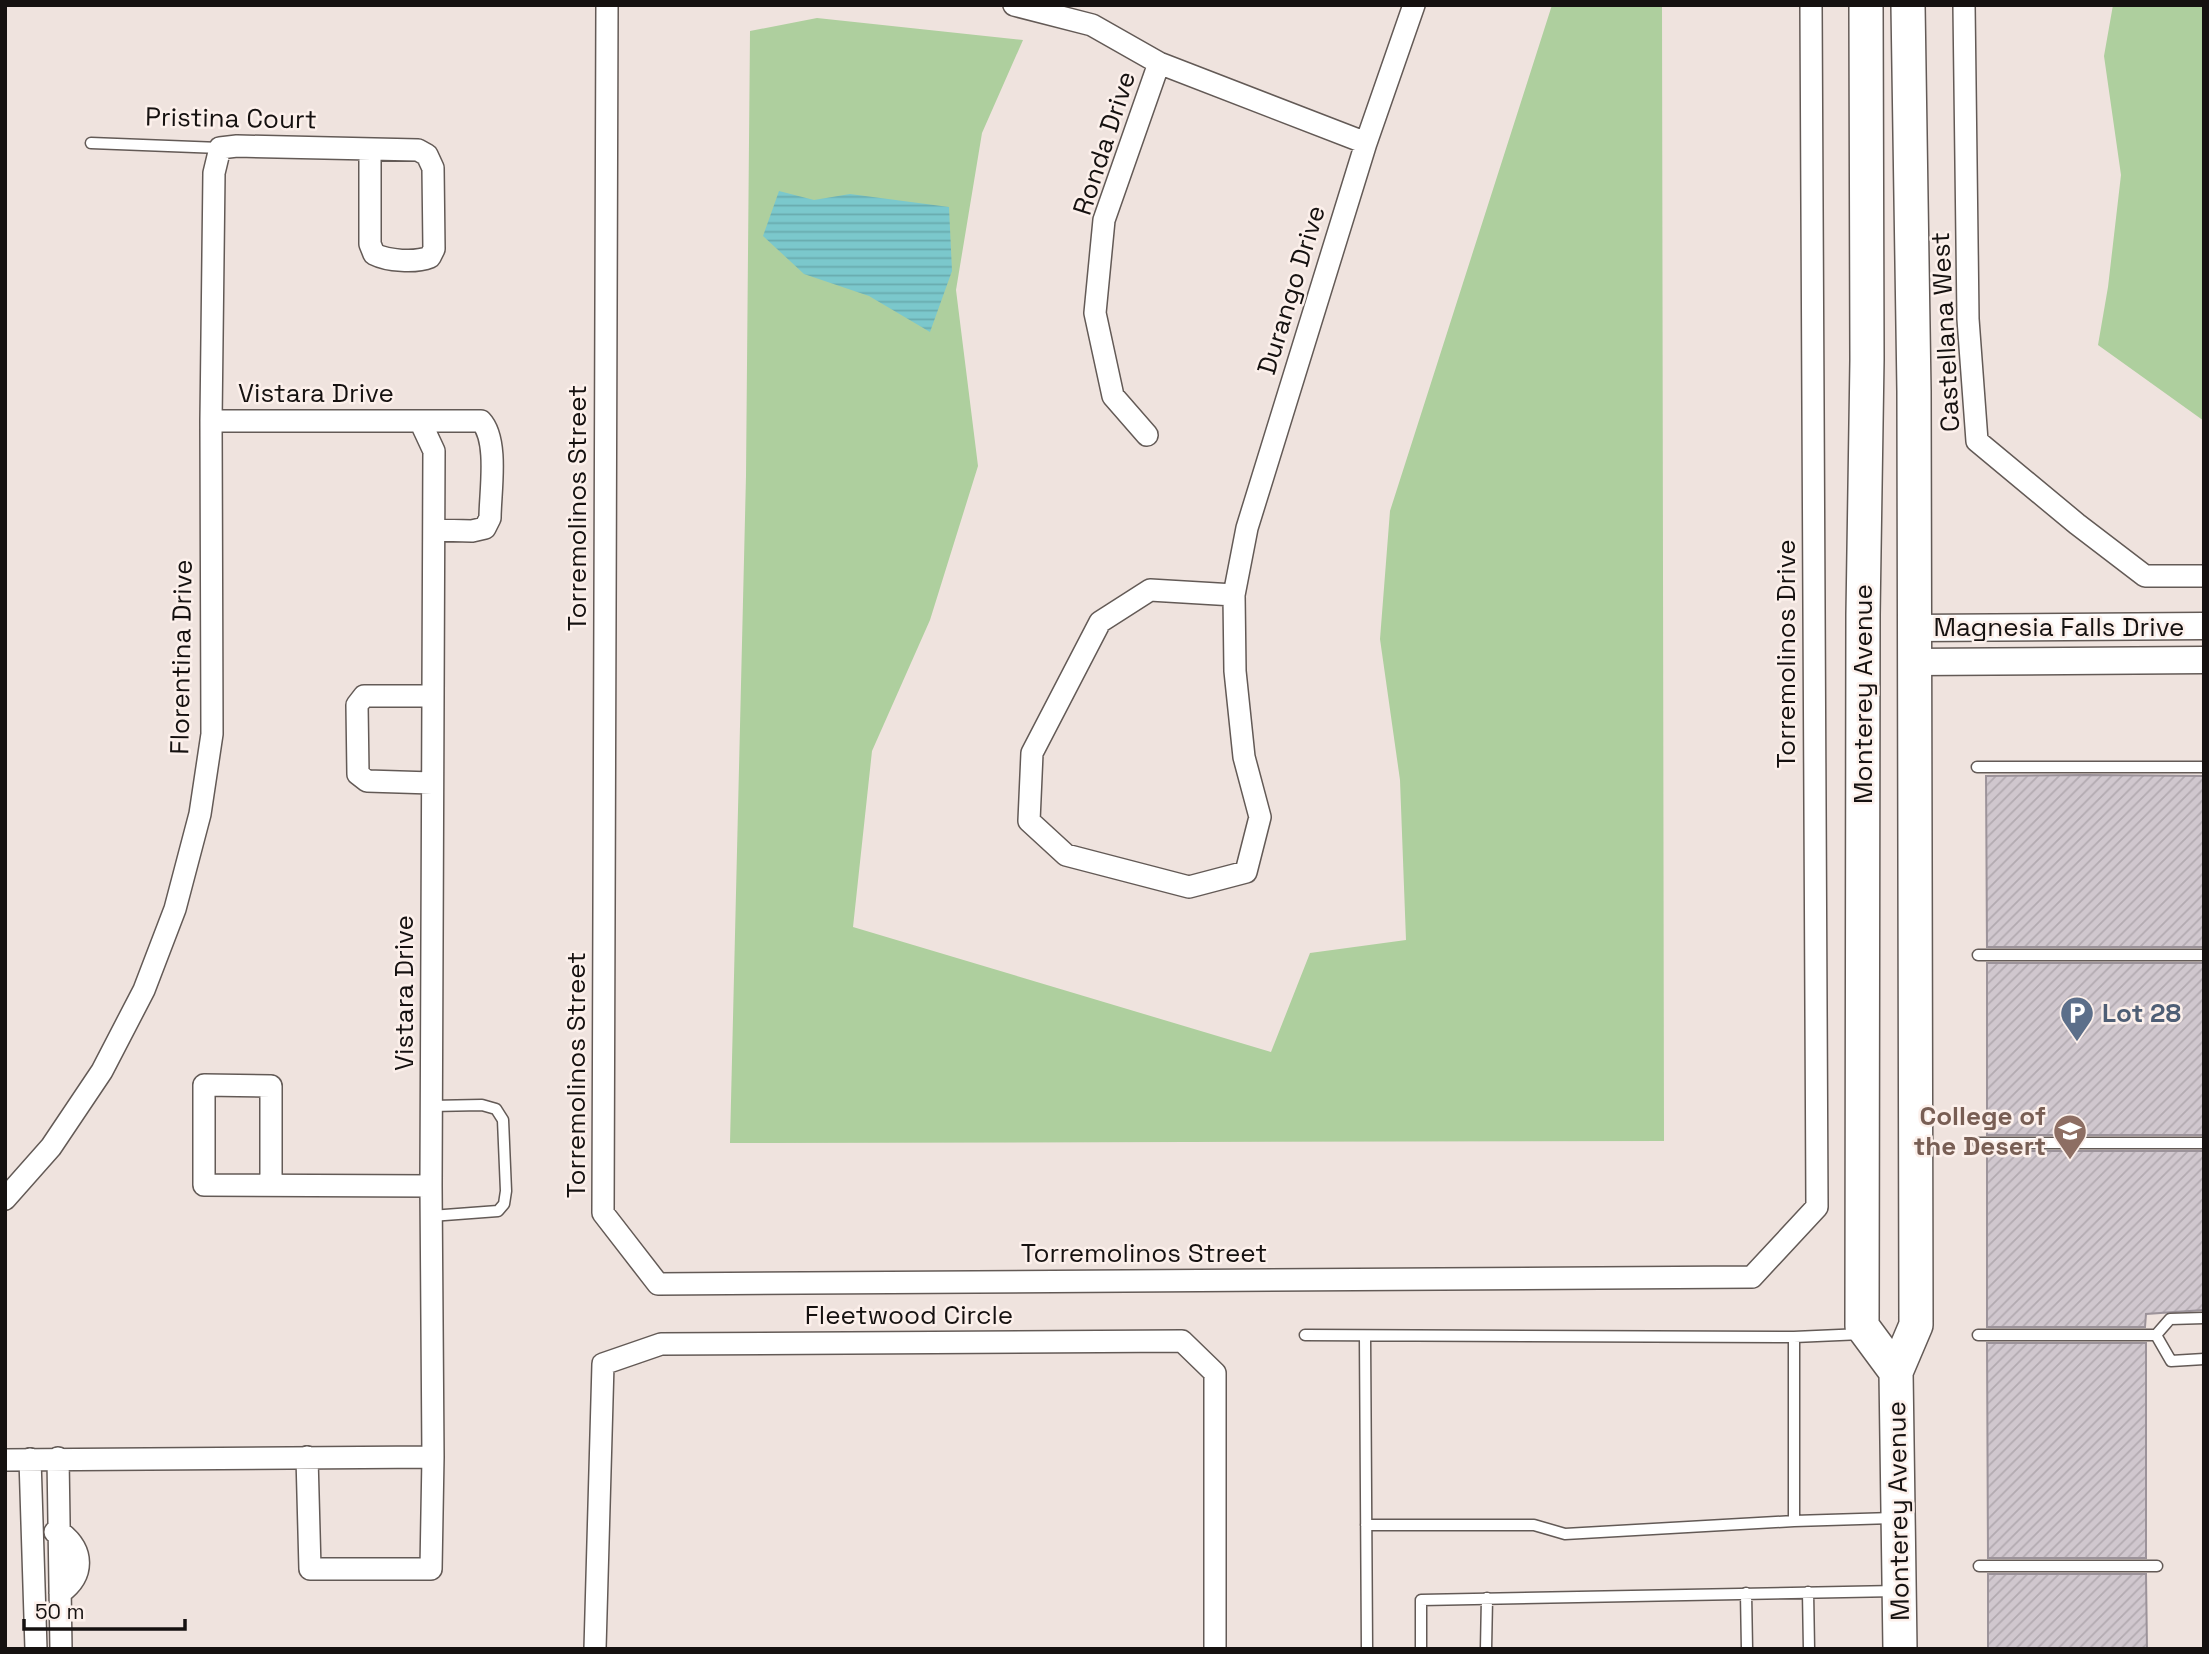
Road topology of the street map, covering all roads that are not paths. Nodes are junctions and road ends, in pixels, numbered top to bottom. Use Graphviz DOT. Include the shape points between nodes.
graph roads {
  1 [pos="607,5"];
  2 [pos="1014,5"];
  3 [pos="1414,5"];
  4 [pos="1811,5"];
  5 [pos="1866,5"];
  6 [pos="1908,5"];
  7 [pos="1964,5"];
  8 [pos="1159,63"];
  9 [pos="91,143"];
  10 [pos="1366,143"];
  11 [pos="220,148"];
  12 [pos="370,150"];
  13 [pos="1866,263"];
  14 [pos="211,421"];
  15 [pos="420,421"];
  16 [pos="1147,435"];
  17 [pos="433,530"];
  18 [pos="2204,576"];
  19 [pos="1234,595"];
  20 [pos="2204,626"];
  21 [pos="1914,628"];
  22 [pos="2204,660"];
  23 [pos="1914,662"];
  24 [pos="433,696"];
  25 [pos="1977,767"];
  26 [pos="2204,768"];
  27 [pos="432,783"];
  28 [pos="1978,955"];
  29 [pos="2204,955"];
  30 [pos="431,1106"];
  31 [pos="1978,1143"];
  32 [pos="2204,1143"];
  33 [pos="271,1185"];
  34 [pos="431,1186"];
  35 [pos="5,1199"];
  36 [pos="431,1216"];
  37 [pos="1752,1277"];
  38 [pos="2204,1318"];
  39 [pos="1868,1334"];
  40 [pos="1305,1335"];
  41 [pos="1979,1335"];
  42 [pos="2156,1335"];
  43 [pos="1364,1336"];
  44 [pos="1794,1337"];
  45 [pos="2204,1359"];
  46 [pos="1896,1372"];
  47 [pos="307,1457"];
  48 [pos="433,1457"];
  49 [pos="58,1458"];
  50 [pos="30,1459"];
  51 [pos="5,1460"];
  52 [pos="1899,1518"];
  53 [pos="1794,1521"];
  54 [pos="1366,1525"];
  55 [pos="60,1532"];
  56 [pos="32,1534"];
  57 [pos="1979,1566"];
  58 [pos="2157,1566"];
  59 [pos="1900,1591"];
  60 [pos="1808,1592"];
  61 [pos="1746,1594"];
  62 [pos="1487,1598"];
  63 [pos="35,1626"];
  64 [pos="61,1626"];
  65 [pos="36,1649"];
  66 [pos="61,1649"];
  67 [pos="594,1649"];
  68 [pos="1214,1649"];
  69 [pos="1367,1649"];
  70 [pos="1420,1649"];
  71 [pos="1486,1649"];
  72 [pos="1746,1649"];
  73 [pos="1809,1649"];
  74 [pos="1900,1649"];
  1 -- 37 [label="street, Torremolinos Street" via="603,1213 658,1284"];
  2 -- 8 [label="street" via="1093,25"];
  3 -- 10 [label="street, Durango Drive"];
  4 -- 37 [label="street, Torremolinos Drive" via="1816,1207"];
  5 -- 13 [label="main road, Monterey Avenue"];
  6 -- 21 [label="main road, Monterey Avenue"];
  7 -- 18 [label="street, Castellana West" via="1968,319 1977,441 2145,576"];
  8 -- 10 [label="street"];
  8 -- 16 [label="street, Ronda Drive" via="1104,220 1095,313 1113,396"];
  9 -- 11 [label="lane, Pristina Court"];
  10 -- 19 [label="street, Durango Drive" via="1247,528"];
  11 -- 12 [label="street, Pristina Court"];
  11 -- 14 [label="street, Florentina Drive" via="214,173"];
  12 -- 12 [label="street, Pristina Court" via="418,150 427,155 433,168 434,249 430,257 383,259 374,254 370,244"];
  13 -- 23 [label="main road" via="1887,324 1892,378 1894,627 1903,659"];
  13 -- 39 [label="main road, Monterey Avenue" via="1862,1326"];
  14 -- 15 [label="street, Vistara Drive"];
  14 -- 35 [label="street, Florentina Drive" via="212,734 200,814 175,909 144,990 102,1071 51,1147"];
  15 -- 17 [label="street, Vistara Drive" via="434,451"];
  15 -- 17 [label="street, Vistara Drive" via="481,421 491,445 490,518 485,528"];
  17 -- 24 [label="street, Vistara Drive"];
  19 -- 19 [label="street, Durango Drive" via="1150,590 1100,622 1032,754 1029,821 1066,855 1189,887 1246,872 1260,817 1244,757 1235,671"];
  20 -- 21 [label="street, Magnesia Falls Drive"];
  21 -- 23 [label="main road, Monterey Avenue"];
  22 -- 23 [label="street, Magnesia Falls Drive"];
  23 -- 46 [label="main road, Monterey Avenue" via="1916,1325"];
  24 -- 27 [label="street, Vistara Drive"];
  24 -- 27 [label="street" via="364,696 357,705 358,774 367,781"];
  25 -- 26 [label="lane"];
  27 -- 30 [label="street, Vistara Drive"];
  28 -- 29 [label="lane"];
  30 -- 34 [label="street, Vistara Drive"];
  30 -- 36 [label="lane" via="496,1108 503,1120 506,1191 498,1211"];
  31 -- 32 [label="lane"];
  33 -- 33 [label="street" via="204,1185 204,1085 271,1086"];
  33 -- 34 [label="street"];
  34 -- 36 [label="street, Vistara Drive"];
  36 -- 48 [label="street, Vistara Drive"];
  38 -- 42 [label="lane" via="2170,1319"];
  39 -- 44 [label="lane"];
  39 -- 46 [label="main road, Monterey Avenue"];
  40 -- 43 [label="lane"];
  41 -- 42 [label="lane"];
  42 -- 45 [label="lane" via="2171,1360"];
  43 -- 44 [label="lane"];
  43 -- 54 [label="lane"];
  44 -- 53 [label="lane"];
  46 -- 52 [label="main road, Monterey Avenue"];
  47 -- 48 [label="street"];
  47 -- 48 [label="street, Vistara Drive" via="310,1569 431,1569"];
  47 -- 49 [label="street"];
  49 -- 50 [label="street"];
  49 -- 55 [label="street"];
  50 -- 51 [label="street"];
  50 -- 56 [label="street"];
  52 -- 53 [label="lane"];
  52 -- 59 [label="main road, Monterey Avenue"];
  53 -- 54 [label="lane" via="1564,1534 1534,1525"];
  54 -- 69 [label="lane"];
  55 -- 56 [label="street"];
  55 -- 64 [label="street"];
  56 -- 63 [label="street"];
  57 -- 58 [label="lane"];
  59 -- 60 [label="lane"];
  59 -- 74 [label="main road, Monterey Avenue"];
  60 -- 61 [label="lane"];
  60 -- 73 [label="lane"];
  61 -- 62 [label="lane"];
  61 -- 72 [label="lane"];
  62 -- 70 [label="lane" via="1421,1600"];
  62 -- 71 [label="lane"];
  63 -- 64 [label="street"];
  63 -- 65 [label="street"];
  64 -- 66 [label="street"];
  67 -- 68 [label="street, Fleetwood Circle" via="603,1364 661,1344 1169,1341 1182,1341 1214,1373"];
}
